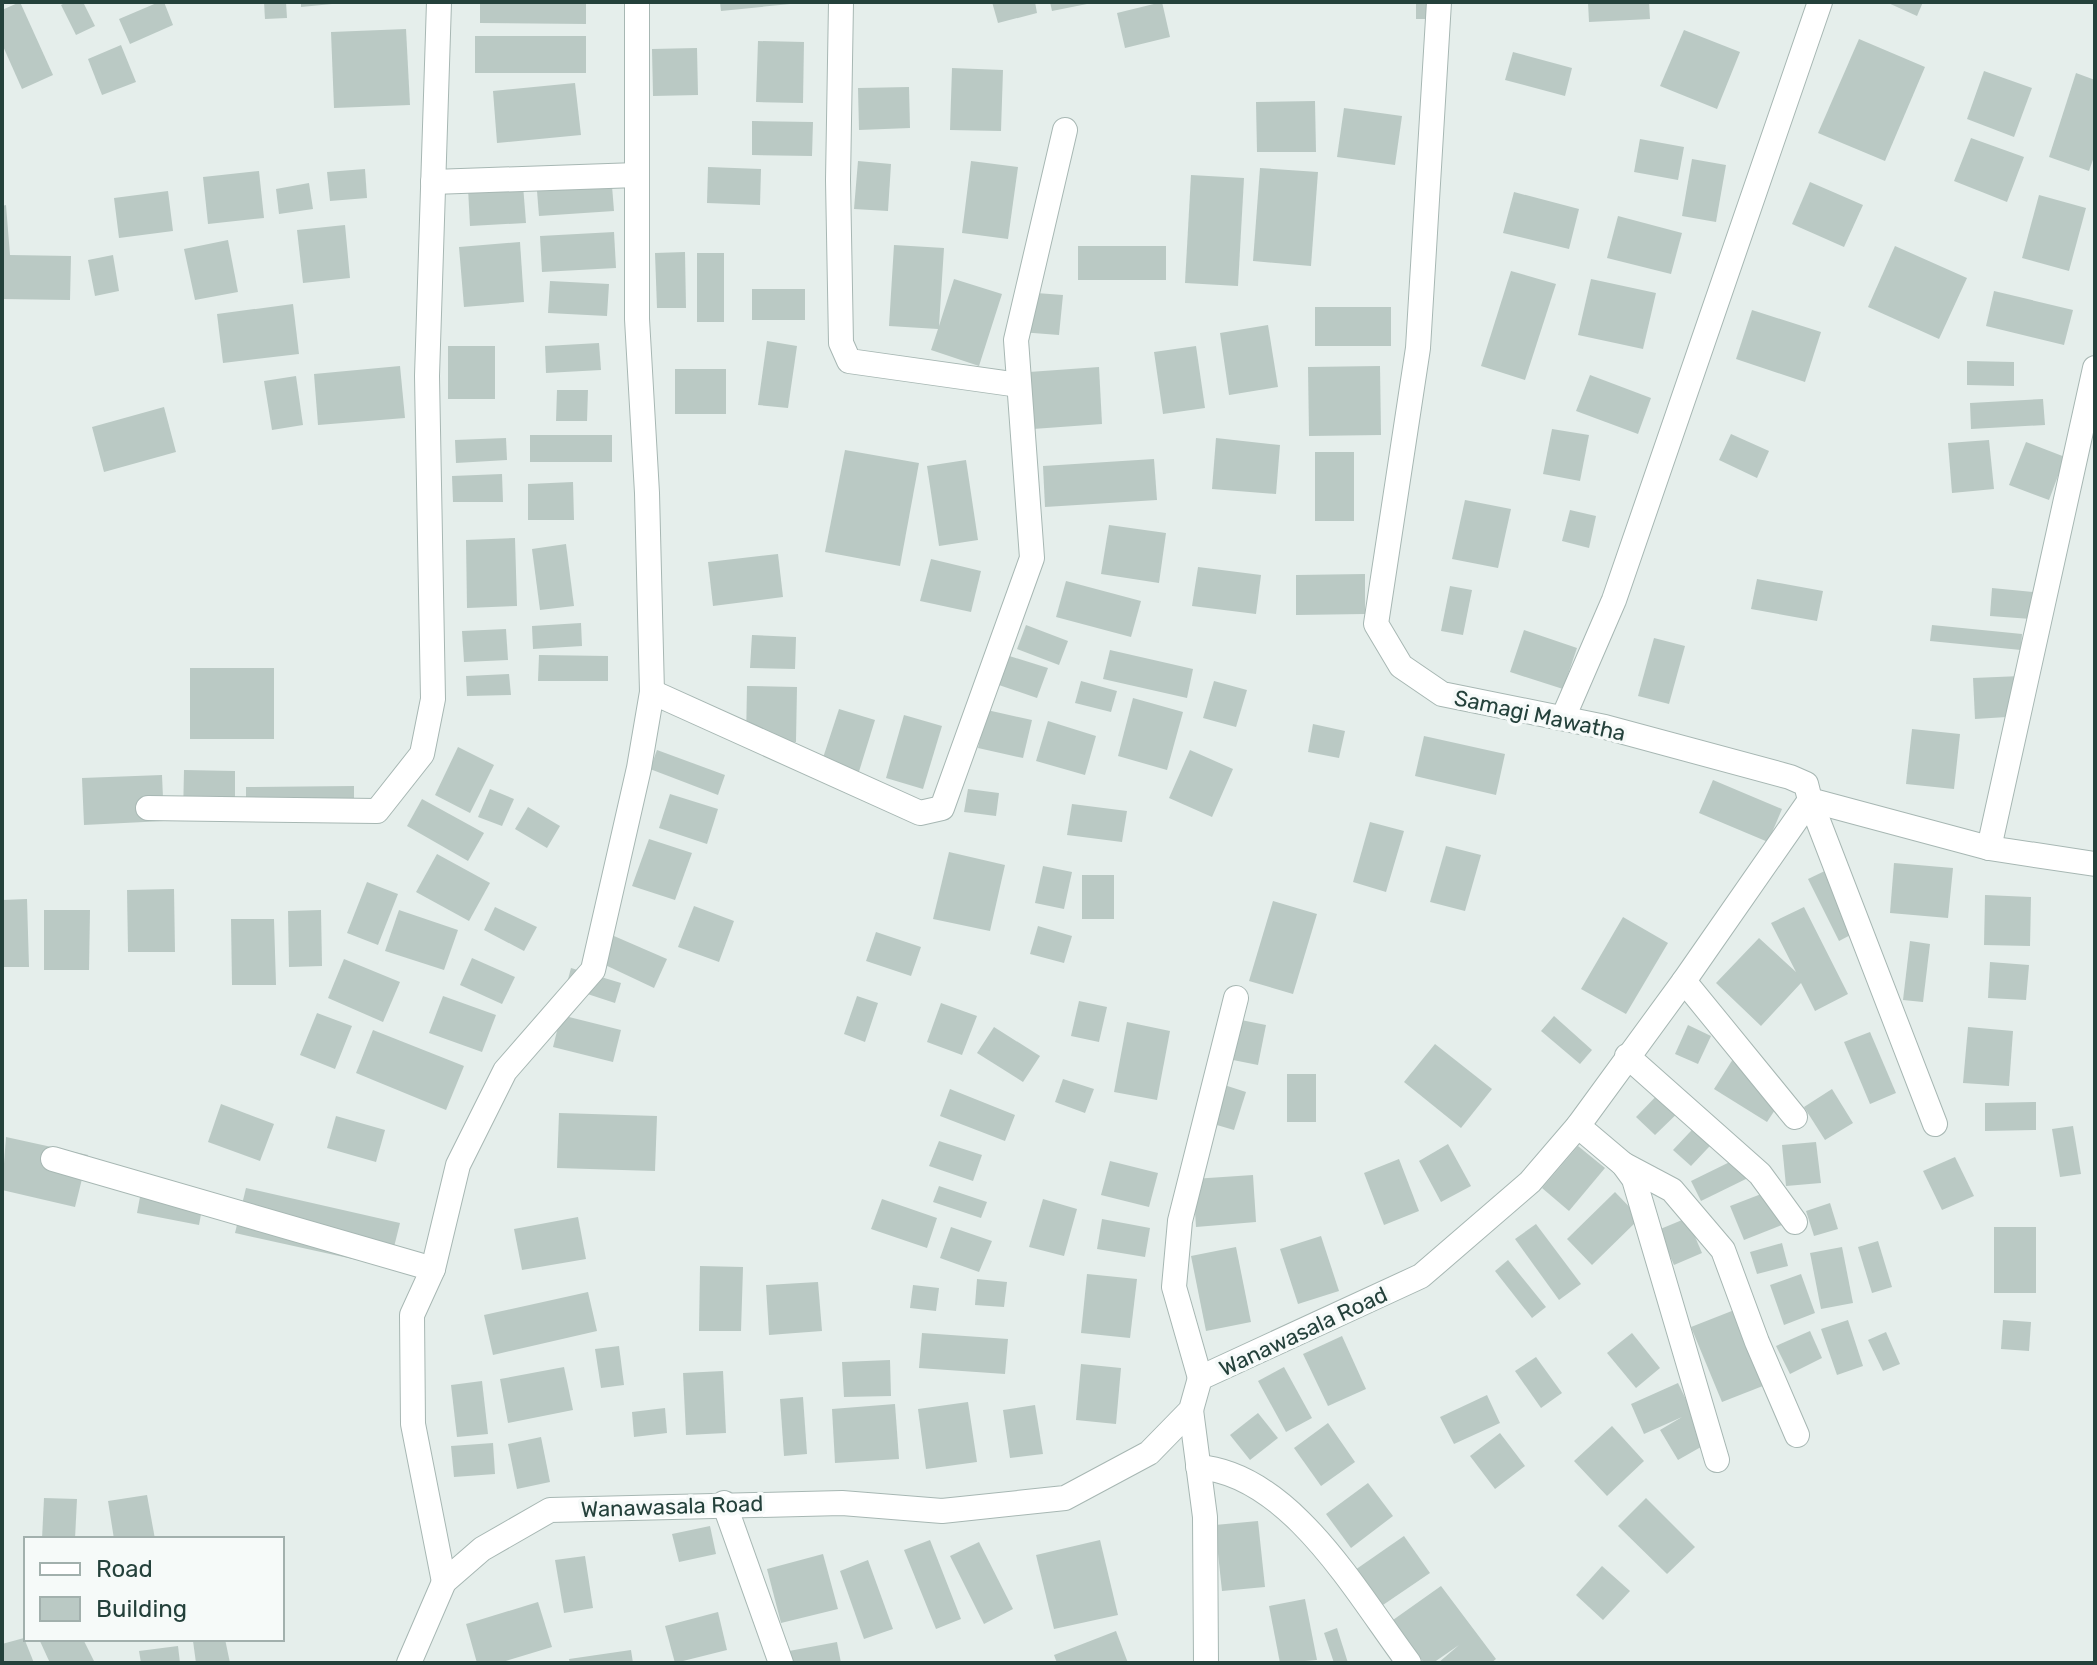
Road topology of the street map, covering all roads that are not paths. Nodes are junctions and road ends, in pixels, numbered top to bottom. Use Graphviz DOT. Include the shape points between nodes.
graph roads {
  1 [pos="439,2"];
  2 [pos="637,2"];
  3 [pos="841,2"];
  4 [pos="1439,2"];
  5 [pos="1820,2"];
  6 [pos="1065,130"];
  7 [pos="637,175"];
  8 [pos="433,182"];
  9 [pos="2095,368"];
  10 [pos="1019,385"];
  11 [pos="652,692"];
  12 [pos="1563,718"];
  13 [pos="1810,800"];
  14 [pos="148,808"];
  15 [pos="1989,848"];
  16 [pos="2095,864"];
  17 [pos="1684,981"];
  18 [pos="1236,998"];
  19 [pos="1627,1056"];
  20 [pos="1795,1117"];
  21 [pos="1935,1124"];
  22 [pos="1578,1126"];
  23 [pos="53,1159"];
  24 [pos="1623,1164"];
  25 [pos="1795,1222"];
  26 [pos="433,1269"];
  27 [pos="1200,1378"];
  28 [pos="1191,1410"];
  29 [pos="1797,1435"];
  30 [pos="1717,1460"];
  31 [pos="1198,1467"];
  32 [pos="724,1503"];
  33 [pos="444,1582"];
  34 [pos="409,1663"];
  35 [pos="781,1663"];
  36 [pos="1206,1663"];
  37 [pos="1409,1663"];
  1 -- 8 [label="street"];
  2 -- 7 [label="street"];
  3 -- 10 [label="street" via="841,343 849,361"];
  4 -- 12 [label="street, Samagi Mawatha" via="1418,348 1376,624 1401,666 1442,694"];
  5 -- 12 [label="street" via="1614,600"];
  6 -- 10 [label="street" via="1016,340"];
  7 -- 8 [label="street"];
  7 -- 11 [label="street" via="637,319"];
  8 -- 14 [label="street" via="427,376 433,699 422,754 377,811"];
  9 -- 15 [label="street"];
  10 -- 11 [label="street" via="1032,558 942,808 920,813"];
  11 -- 26 [label="street" via="593,970 505,1071 458,1165"];
  12 -- 13 [label="street, Samagi Mawatha" via="1790,777 1806,784"];
  13 -- 15 [label="street, Samagi Mawatha"];
  13 -- 17 [label="street, Wanawasala Road"];
  13 -- 21 [label="street"];
  15 -- 16 [label="street, Samagi Mawatha"];
  17 -- 19 [label="street, Wanawasala Road"];
  17 -- 20 [label="street"];
  18 -- 27 [label="street" via="1180,1221 1174,1287"];
  19 -- 22 [label="street, Wanawasala Road"];
  19 -- 25 [label="street" via="1760,1174"];
  22 -- 24 [label="street"];
  22 -- 27 [label="street, Wanawasala Road" via="1530,1182 1421,1276"];
  23 -- 26 [label="street"];
  24 -- 29 [label="street" via="1672,1190 1723,1250"];
  24 -- 30 [label="street" via="1634,1179"];
  26 -- 33 [label="street" via="412,1315 413,1424"];
  27 -- 28 [label="street, Wanawasala Road"];
  28 -- 31 [label="street"];
  28 -- 32 [label="street, Wanawasala Road" via="1149,1453 1065,1498 942,1511 842,1503"];
  31 -- 36 [label="street" via="1205,1517"];
  31 -- 37 [label="street" via="1225,1469 1253,1483 1304,1524"];
  32 -- 33 [label="street, Wanawasala Road" via="550,1510 482,1549"];
  32 -- 35 [label="street"];
  33 -- 34 [label="street, Wanawasala Road"];
}
